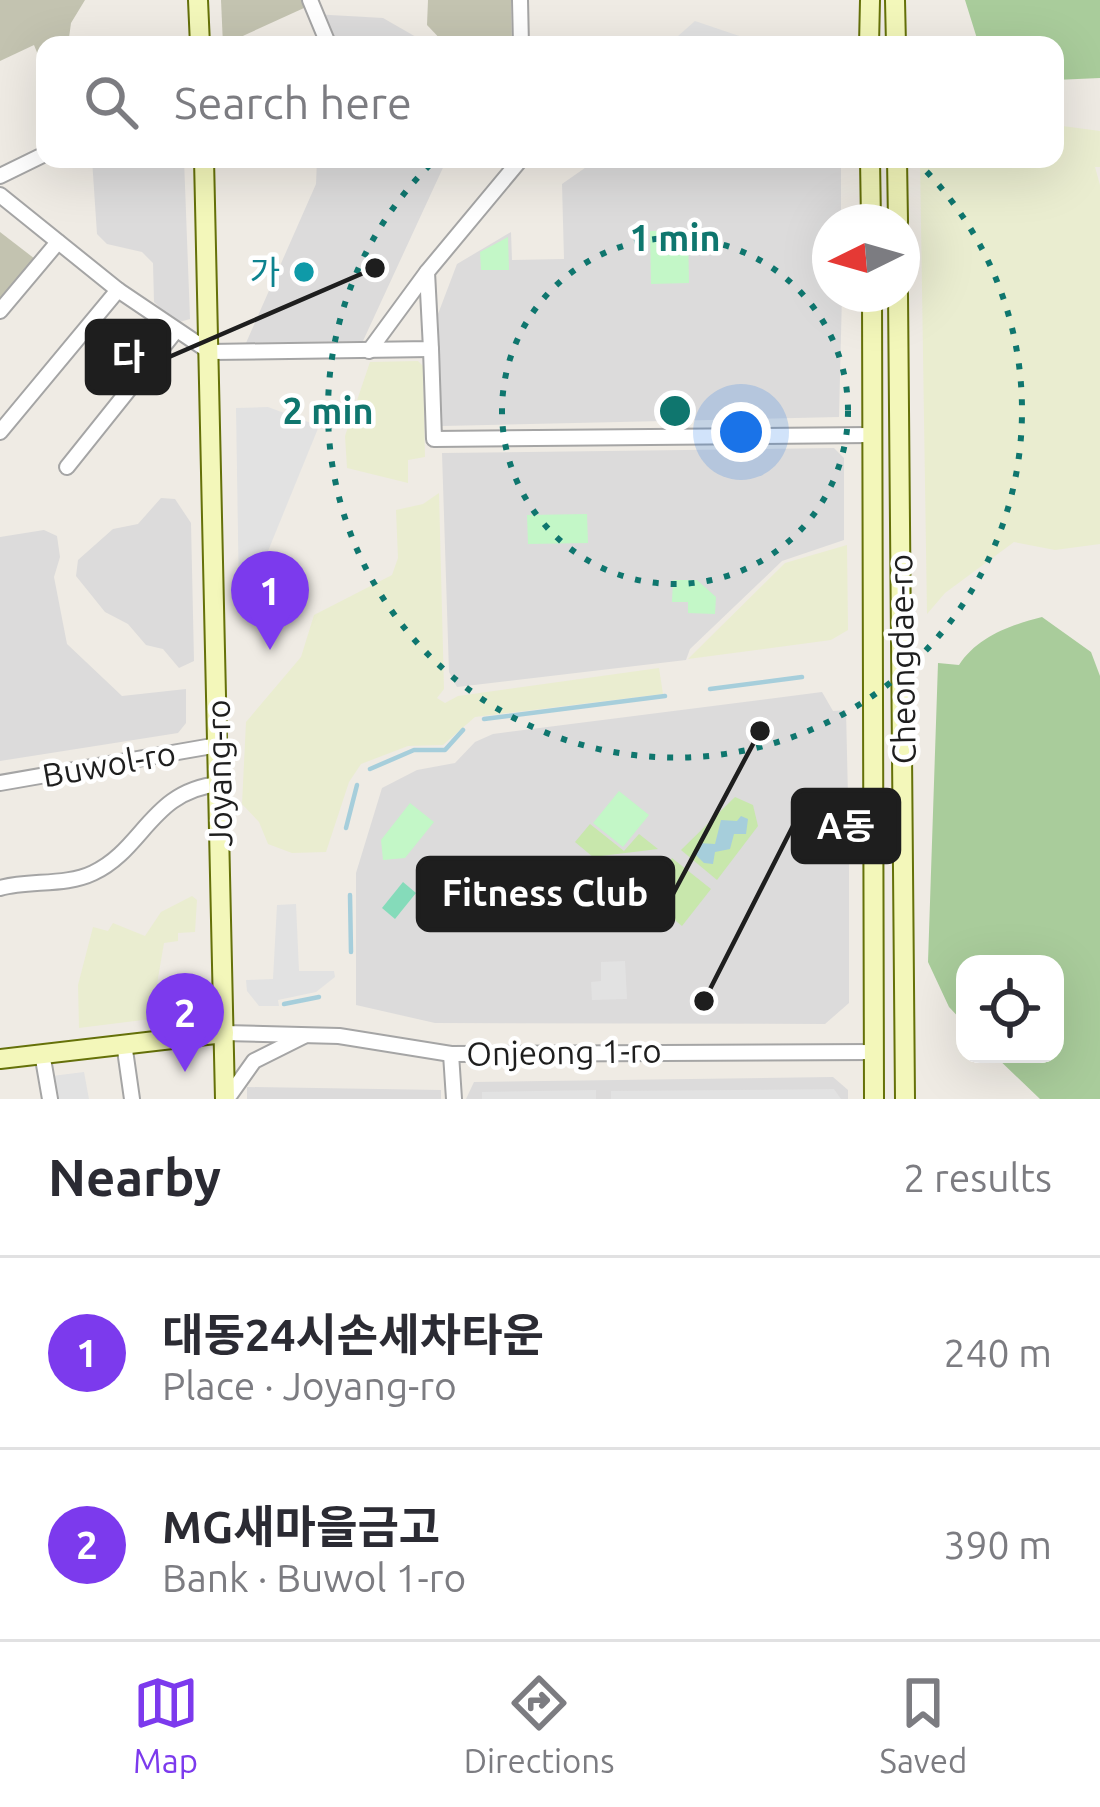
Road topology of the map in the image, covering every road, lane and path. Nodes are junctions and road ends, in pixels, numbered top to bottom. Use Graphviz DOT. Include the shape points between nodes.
graph roads {
  1 [pos="198,0"];
  2 [pos="310,0"];
  3 [pos="520,0"];
  4 [pos="870,0"];
  5 [pos="895,0"];
  6 [pos="200,36"];
  7 [pos="325,36"];
  8 [pos="521,36"];
  9 [pos="869,36"];
  10 [pos="896,36"];
  11 [pos="36,158"];
  12 [pos="204,168"];
  13 [pos="513,168"];
  14 [pos="870,168"];
  15 [pos="897,168"];
  16 [pos="0,176"];
  17 [pos="0,195"];
  18 [pos="871,204"];
  19 [pos="898,204"];
  20 [pos="58,242"];
  21 [pos="427,272"];
  22 [pos="118,290"];
  23 [pos="0,311"];
  24 [pos="872,312"];
  25 [pos="898,312"];
  26 [pos="176,332"];
  27 [pos="431,349"];
  28 [pos="369,351"];
  29 [pos="210,352"];
  30 [pos="0,432"];
  31 [pos="871,435"];
  32 [pos="899,435"];
  33 [pos="67,467"];
  34 [pos="218,745"];
  35 [pos="0,783"];
  36 [pos="219,784"];
  37 [pos="0,888"];
  38 [pos="224,1033"];
  39 [pos="308,1034"];
  40 [pos="124,1043"];
  41 [pos="905,1051"];
  42 [pos="875,1052"];
  43 [pos="42,1053"];
  44 [pos="451,1054"];
  45 [pos="0,1059"];
  46 [pos="50,1099"];
  47 [pos="132,1099"];
  48 [pos="226,1099"];
  49 [pos="454,1099"];
  50 [pos="874,1099"];
  51 [pos="905,1099"];
  1 -- 6 [label="street"];
  2 -- 7 [label="street"];
  3 -- 8 [label="street"];
  4 -- 9 [label="street"];
  5 -- 10 [label="street"];
  11 -- 16 [label="street"];
  12 -- 29 [label="street, Joyang-ro"];
  13 -- 21 [label="street"];
  14 -- 18 [label="street"];
  15 -- 19 [label="street"];
  17 -- 20 [label="street"];
  20 -- 22 [label="street"];
  20 -- 23 [label="street"];
  21 -- 27 [label="street"];
  21 -- 28 [label="street"];
  22 -- 26 [label="street"];
  22 -- 30 [label="street"];
  24 -- 31 [label="street, Cheongdae-ro"];
  25 -- 32 [label="street, Cheongdae-ro"];
  26 -- 29 [label="street"];
  26 -- 33 [label="street"];
  27 -- 28 [label="street"];
  27 -- 31 [label="street" via="434,439"];
  28 -- 29 [label="street"];
  29 -- 34 [label="street, Joyang-ro"];
  31 -- 32 [label="street"];
  31 -- 42 [label="street, Cheongdae-ro"];
  32 -- 41 [label="street, Cheongdae-ro"];
  34 -- 35 [label="street, Buwol-ro"];
  34 -- 36 [label="street, Joyang-ro"];
  36 -- 37 [label="street" via="172,798 96,872"];
  36 -- 38 [label="street, Joyang-ro"];
  38 -- 39 [label="street, Onjeong 1-ro"];
  38 -- 40 [label="street"];
  38 -- 48 [label="street, Joyang-ro"];
  39 -- 44 [label="street, Onjeong 1-ro"];
  39 -- 48 [label="street" via="254,1061"];
  40 -- 43 [label="street"];
  40 -- 47 [label="street"];
  41 -- 42 [label="street, Onjeong 1-ro"];
  41 -- 51 [label="street, Cheongdae-ro"];
  42 -- 44 [label="street, Onjeong 1-ro"];
  42 -- 50 [label="street, Cheongdae-ro"];
  43 -- 45 [label="street"];
  43 -- 46 [label="street"];
  44 -- 49 [label="street"];
}
